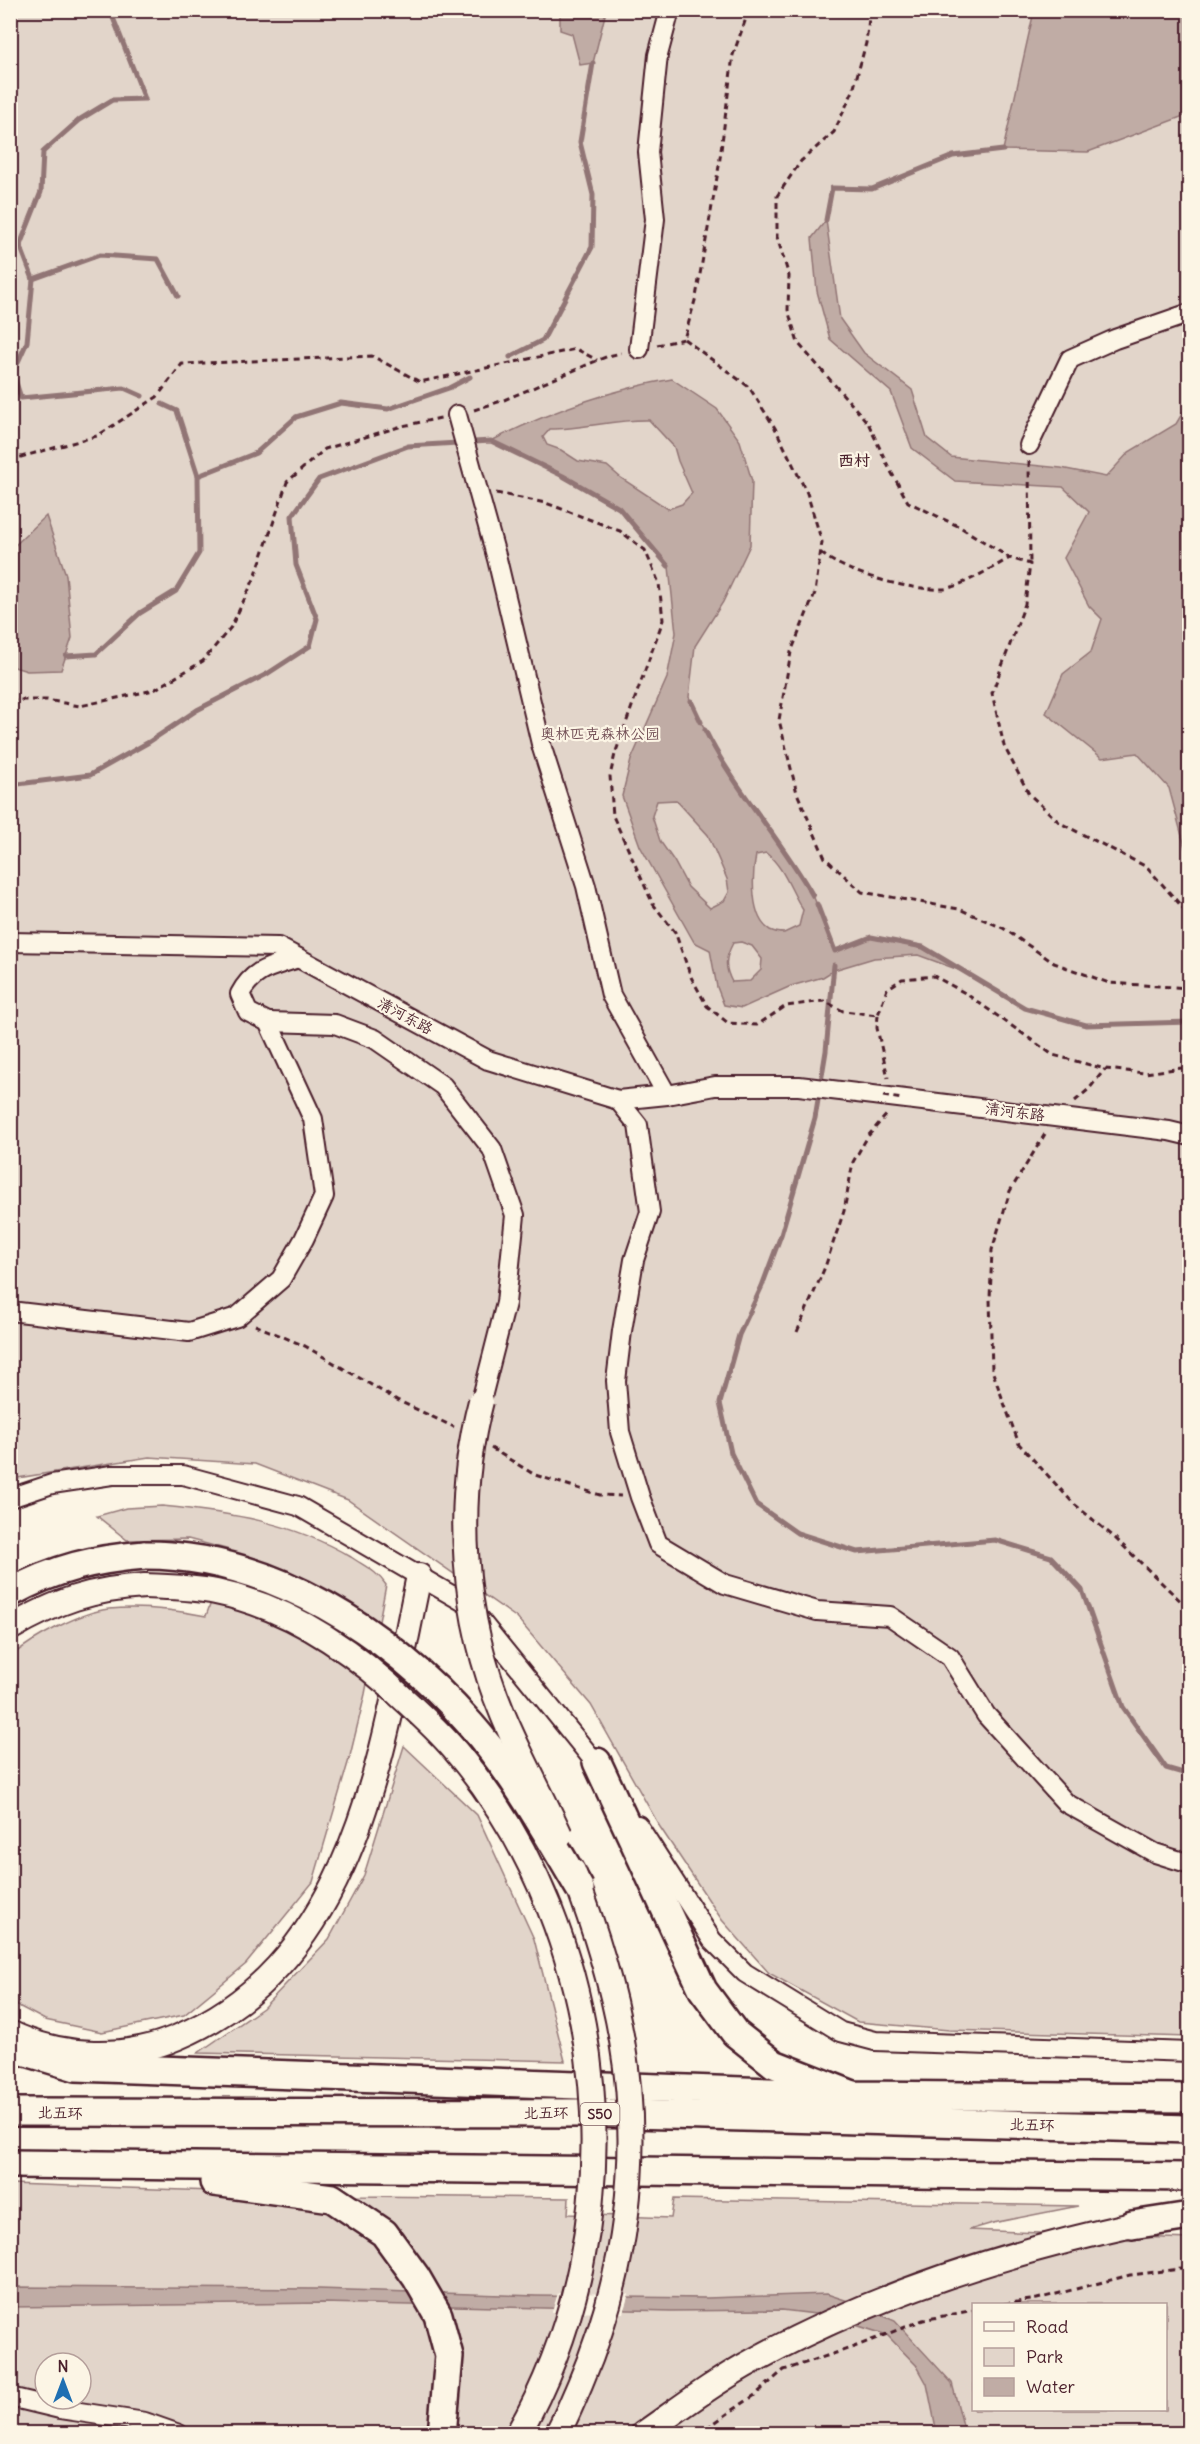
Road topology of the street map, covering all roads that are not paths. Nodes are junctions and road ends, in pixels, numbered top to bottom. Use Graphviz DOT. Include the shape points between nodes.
graph roads {
  1 [pos="670,10"];
  2 [pos="1190,313"];
  3 [pos="639,349"];
  4 [pos="459,423"];
  5 [pos="1029,445"];
  6 [pos="10,942"];
  7 [pos="298,958"];
  8 [pos="268,1022"];
  9 [pos="667,1095"];
  10 [pos="618,1100"];
  11 [pos="1190,1136"];
  12 [pos="10,1311"];
  13 [pos="481,1401"];
  14 [pos="10,1498"];
  15 [pos="419,1576"];
  16 [pos="10,1593"];
  17 [pos="10,1628"];
  18 [pos="597,1762"];
  19 [pos="1190,1864"];
  20 [pos="580,1889"];
  21 [pos="10,2033"];
  22 [pos="10,2047"];
  23 [pos="1190,2052"];
  24 [pos="853,2095"];
  25 [pos="1190,2098"];
  26 [pos="10,2112"];
  27 [pos="1190,2129"];
  28 [pos="10,2164"];
  29 [pos="93,2165"];
  30 [pos="1190,2177"];
  31 [pos="1190,2216"];
  32 [pos="1132,2225"];
  33 [pos="1190,2229"];
  34 [pos="10,2397"];
  35 [pos="179,2433"];
  36 [pos="442,2433"];
  37 [pos="518,2433"];
  38 [pos="557,2433"];
  39 [pos="643,2433"];
  1 -- 3 [label="street" via="658,55 648,152 655,219"];
  2 -- 5 [label="street" via="1070,359"];
  4 -- 9 [label="street" via="497,559 542,748 586,886 611,995"];
  6 -- 7 [label="street, 清河东路" via="278,947"];
  7 -- 8 [label="street" via="257,972 240,993 248,1012"];
  7 -- 10 [label="street, 清河东路" via="488,1060"];
  8 -- 12 [label="street" via="313,1119 324,1196 282,1279 237,1317 189,1332"];
  8 -- 13 [label="street" via="335,1024 375,1039 443,1086 492,1149 515,1215 506,1303"];
  9 -- 10 [label="street, 清河东路"];
  9 -- 11 [label="street, 清河东路" via="716,1086 799,1086 891,1093"];
  10 -- 19 [label="street" via="638,1125 650,1212 634,1260 616,1381 620,1431 658,1544 725,1584 817,1611 890,1616 950,1657 986,1715 1066,1803 1155,1853"];
  13 -- 20 [label="main road, bridge" via="465,1510 467,1565 479,1637 503,1714"];
  14 -- 15 [label="street" via="52,1484 112,1475 183,1475 298,1506"];
  15 -- 18 [label="street" via="467,1604"];
  15 -- 21 [label="main road" via="385,1735 357,1830 343,1867 313,1923 284,1960 266,1980 220,2016 146,2048 92,2053 41,2044"];
  16 -- 20 [label="highway, bridge" via="71,1566 104,1559 167,1555 252,1573 312,1599 380,1640 436,1688 472,1726 539,1820"];
  17 -- 37 [label="main road, bridge" via="79,1595 119,1588 216,1592 269,1607 314,1630 370,1668 430,1724 494,1803 549,1910 569,1967 585,2029 593,2115 591,2199 577,2282 539,2395"];
  18 -- 23 [label="street" via="712,1940 745,1973 841,2032 875,2041"];
  18 -- 24 [label="highway" via="703,1990 735,2033 774,2064"];
  20 -- 38 [label="main road, bridge" via="599,1944 622,2043 630,2136 623,2243 614,2283 594,2350"];
  22 -- 24 [label="highway" via="76,2067"];
  24 -- 25 [label="highway"];
  26 -- 27 [label="highway, 北五环 / S50" via="593,2114"];
  28 -- 29 [label="highway"];
  29 -- 30 [label="highway"];
  29 -- 36 [label="highway" via="332,2198 384,2233 438,2315 449,2356"];
  31 -- 32 [label="highway"];
  32 -- 33 [label="street"];
  32 -- 39 [label="main road" via="1006,2257 914,2289 816,2330 752,2361"];
  34 -- 35 [label="street" via="145,2422"];
}
